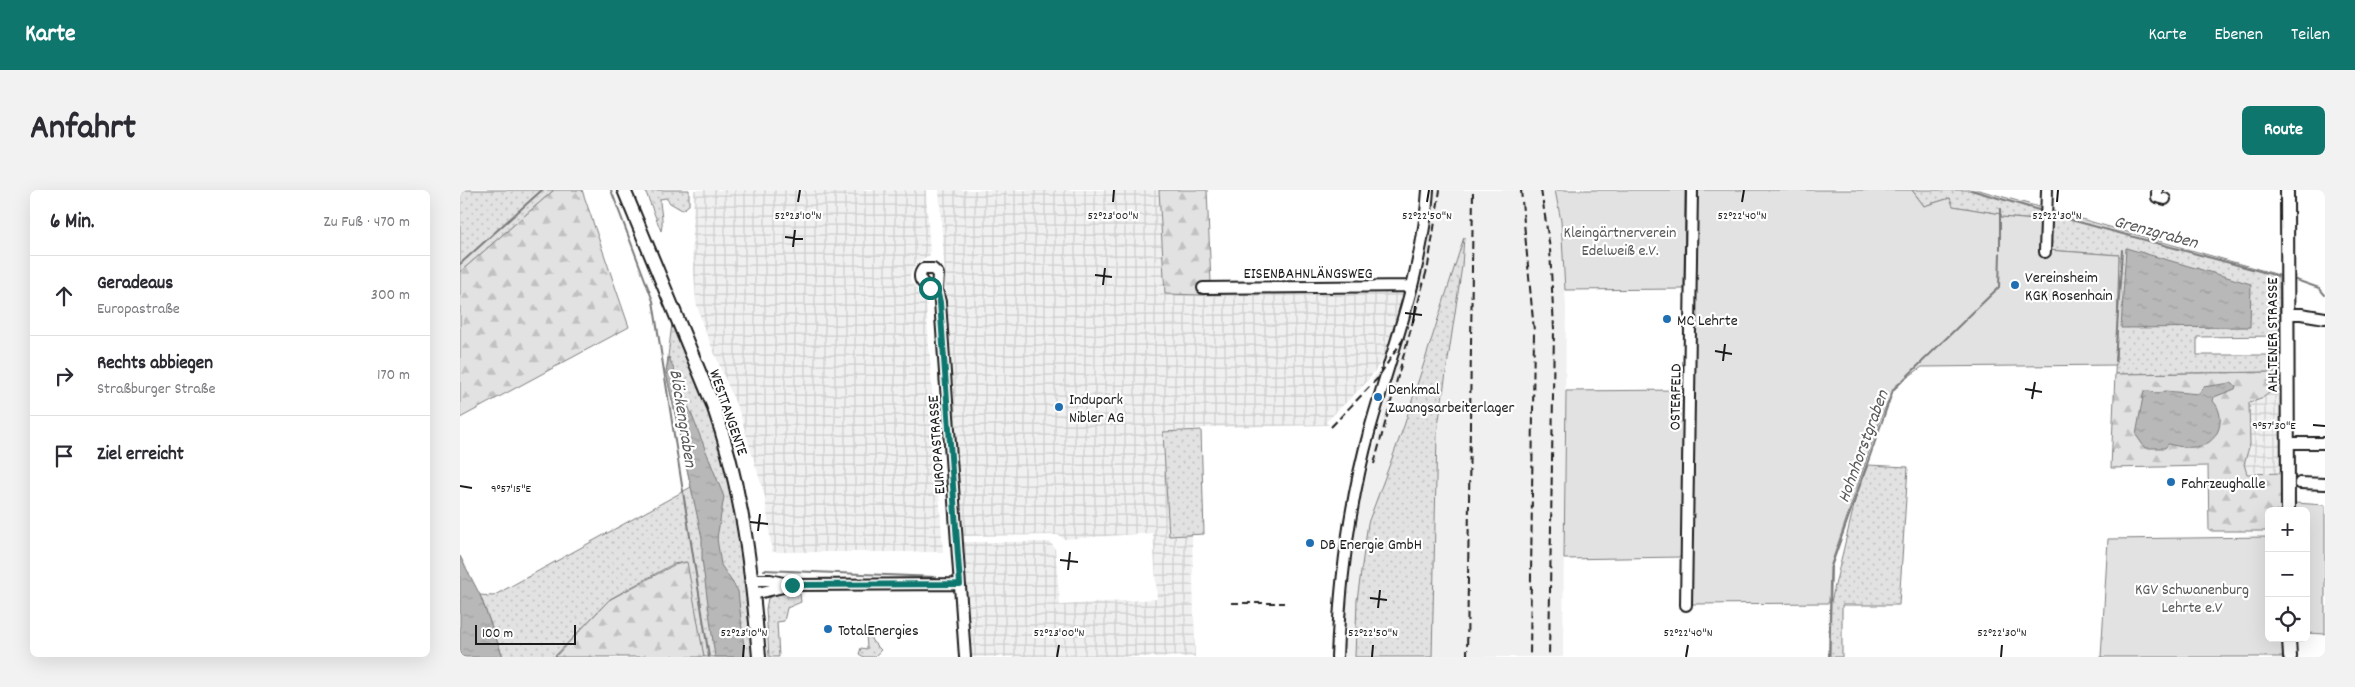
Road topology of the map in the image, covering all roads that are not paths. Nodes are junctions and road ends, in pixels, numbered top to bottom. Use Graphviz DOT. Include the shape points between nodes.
graph roads {
  1 [pos="624,190"];
  2 [pos="1428,190"];
  3 [pos="1692,190"];
  4 [pos="2047,190"];
  5 [pos="2157,190"];
  6 [pos="2287,190"];
  7 [pos="2165,199"];
  8 [pos="2045,252"];
  9 [pos="1412,286"];
  10 [pos="1203,288"];
  11 [pos="937,290"];
  12 [pos="2288,314"];
  13 [pos="2325,318"];
  14 [pos="2288,443"];
  15 [pos="2325,444"];
  16 [pos="2300,483"];
  17 [pos="2325,484"];
  18 [pos="2288,507"];
  19 [pos="752,580"];
  20 [pos="960,584"];
  21 [pos="792,585"];
  22 [pos="754,594"];
  23 [pos="1686,605"];
  24 [pos="2290,642"];
  25 [pos="759,657"];
  26 [pos="965,657"];
  27 [pos="1337,657"];
  28 [pos="2290,657"];
  1 -- 19 [label="main road, WESTTANGENTE" via="725,440 740,500"];
  2 -- 9 [label="street" via="1424,235"];
  3 -- 23 [label="street, OSTERFELD"];
  4 -- 8 [label="street"];
  5 -- 7 [label="street" via="2157,197"];
  6 -- 12 [label="main road, AHLTENER STRASSE"];
  9 -- 10 [label="street, EISENBAHNLÄNGSWEG"];
  9 -- 27 [label="street" via="1370,430 1348,524 1342,566"];
  11 -- 20 [label="street, EUROPASTRASSE"];
  12 -- 13 [label="street"];
  12 -- 14 [label="main road, AHLTENER STRASSE"];
  14 -- 15 [label="street"];
  14 -- 18 [label="main road, AHLTENER STRASSE"];
  16 -- 17 [label="street"];
  19 -- 21 [label="street"];
  19 -- 22 [label="main road, WESTTANGENTE"];
  20 -- 21 [label="street"];
  20 -- 26 [label="street, EUROPASTRASSE"];
  21 -- 22 [label="street"];
  22 -- 25 [label="main road, WESTTANGENTE"];
  24 -- 28 [label="main road"];
}
